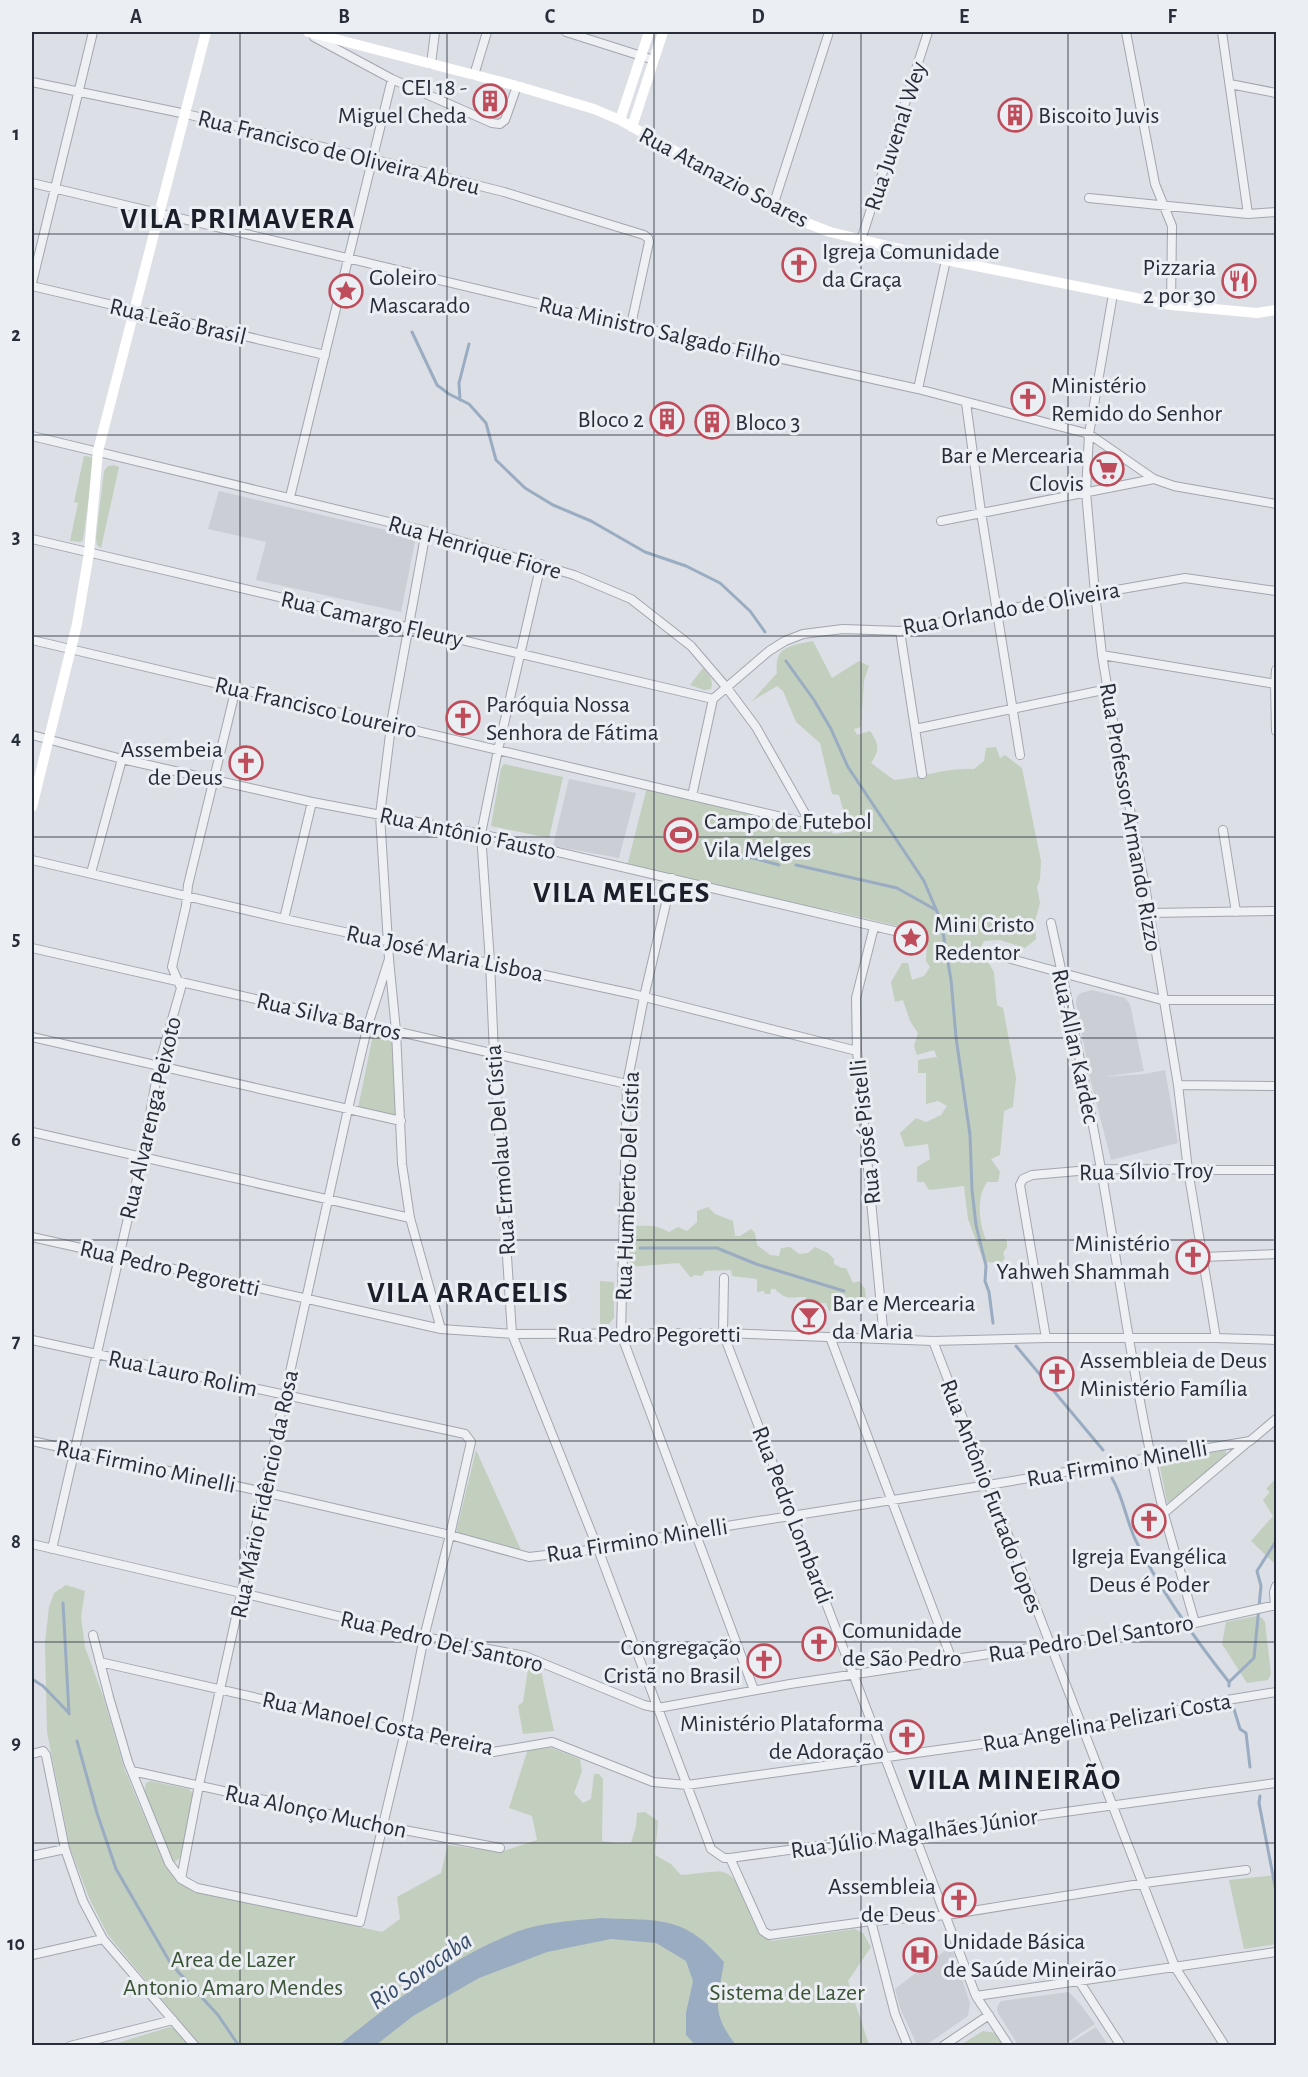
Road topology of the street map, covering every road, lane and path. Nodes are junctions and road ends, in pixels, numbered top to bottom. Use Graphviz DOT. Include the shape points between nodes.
graph roads {
  1 [pos="93,32"];
  2 [pos="206,32"];
  3 [pos="307,32"];
  4 [pos="435,32"];
  5 [pos="487,32"];
  6 [pos="566,32"];
  7 [pos="649,32"];
  8 [pos="663,32"];
  9 [pos="829,32"];
  10 [pos="928,32"];
  11 [pos="1126,32"];
  12 [pos="1222,32"];
  13 [pos="354,45"];
  14 [pos="641,56"];
  15 [pos="351,57"];
  16 [pos="654,60"];
  17 [pos="431,64"];
  18 [pos="474,75"];
  19 [pos="392,79"];
  20 [pos="32,82"];
  21 [pos="1230,84"];
  22 [pos="517,86"];
  23 [pos="78,92"];
  24 [pos="1276,93"];
  25 [pos="186,114"];
  26 [pos="620,120"];
  27 [pos="632,127"];
  28 [pos="372,159"];
  29 [pos="32,183"];
  30 [pos="54,189"];
  31 [pos="1089,198"];
  32 [pos="773,206"];
  33 [pos="1165,206"];
  34 [pos="1276,212"];
  35 [pos="160,213"];
  36 [pos="1248,214"];
  37 [pos="861,240"];
  38 [pos="348,258"];
  39 [pos="946,260"];
  40 [pos="32,284"];
  41 [pos="1113,294"];
  42 [pos="1171,305"];
  43 [pos="135,310"];
  44 [pos="1276,310"];
  45 [pos="631,325"];
  46 [pos="324,355"];
  47 [pos="918,389"];
  48 [pos="966,403"];
  49 [pos="1089,434"];
  50 [pos="32,436"];
  51 [pos="98,451"];
  52 [pos="1154,479"];
  53 [pos="1086,492"];
  54 [pos="290,497"];
  55 [pos="1276,504"];
  56 [pos="981,512"];
  57 [pos="941,521"];
  58 [pos="426,531"];
  59 [pos="32,539"];
  60 [pos="89,553"];
  61 [pos="541,564"];
  62 [pos="1276,591"];
  63 [pos="1095,593"];
  64 [pos="998,611"];
  65 [pos="408,627"];
  66 [pos="900,631"];
  67 [pos="32,640"];
  68 [pos="72,650"];
  69 [pos="521,654"];
  70 [pos="1102,655"];
  71 [pos="1276,670"];
  72 [pos="1276,684"];
  73 [pos="236,688"];
  74 [pos="727,688"];
  75 [pos="1108,690"];
  76 [pos="713,699"];
  77 [pos="1013,709"];
  78 [pos="391,725"];
  79 [pos="915,729"];
  80 [pos="1276,731"];
  81 [pos="32,735"];
  82 [pos="48,739"];
  83 [pos="498,750"];
  84 [pos="1020,755"];
  85 [pos="122,759"];
  86 [pos="922,774"];
  87 [pos="214,780"];
  88 [pos="692,796"];
  89 [pos="312,802"];
  90 [pos="32,807"];
  91 [pos="380,815"];
  92 [pos="811,824"];
  93 [pos="1223,830"];
  94 [pos="481,834"];
  95 [pos="32,860"];
  96 [pos="91,873"];
  97 [pos="672,878"];
  98 [pos="185,897"];
  99 [pos="1276,911"];
  100 [pos="1236,912"];
  101 [pos="1149,914"];
  102 [pos="284,919"];
  103 [pos="1051,923"];
  104 [pos="874,927"];
  105 [pos="903,933"];
  106 [pos="388,941"];
  107 [pos="32,948"];
  108 [pos="990,953"];
  109 [pos="389,959"];
  110 [pos="490,962"];
  111 [pos="1061,972"];
  112 [pos="177,980"];
  113 [pos="644,997"];
  114 [pos="1162,1000"];
  115 [pos="1276,1000"];
  116 [pos="368,1025"];
  117 [pos="396,1031"];
  118 [pos="32,1037"];
  119 [pos="857,1051"];
  120 [pos="494,1054"];
  121 [pos="159,1065"];
  122 [pos="627,1084"];
  123 [pos="1178,1085"];
  124 [pos="1276,1086"];
  125 [pos="348,1109"];
  126 [pos="401,1121"];
  127 [pos="32,1132"];
  128 [pos="142,1157"];
  129 [pos="1101,1169"];
  130 [pos="1188,1170"];
  131 [pos="1276,1170"];
  132 [pos="328,1200"];
  133 [pos="410,1218"];
  134 [pos="32,1236"];
  135 [pos="1276,1254"];
  136 [pos="119,1257"];
  137 [pos="1202,1257"];
  138 [pos="724,1278"];
  139 [pos="306,1299"];
  140 [pos="441,1329"];
  141 [pos="512,1334"];
  142 [pos="621,1334"];
  143 [pos="723,1334"];
  144 [pos="830,1337"];
  145 [pos="1046,1338"];
  146 [pos="1216,1338"];
  147 [pos="884,1339"];
  148 [pos="1128,1339"];
  149 [pos="32,1340"];
  150 [pos="1276,1340"];
  151 [pos="933,1341"];
  152 [pos="97,1355"];
  153 [pos="285,1395"];
  154 [pos="1276,1419"];
  155 [pos="32,1441"];
  156 [pos="1250,1441"];
  157 [pos="75,1450"];
  158 [pos="1152,1456"];
  159 [pos="988,1485"];
  160 [pos="264,1492"];
  161 [pos="892,1500"];
  162 [pos="1164,1513"];
  163 [pos="793,1516"];
  164 [pos="695,1531"];
  165 [pos="450,1535"];
  166 [pos="32,1544"];
  167 [pos="52,1549"];
  168 [pos="598,1549"];
  169 [pos="1276,1586"];
  170 [pos="242,1593"];
  171 [pos="1276,1606"];
  172 [pos="1195,1623"];
  173 [pos="93,1635"];
  174 [pos="424,1637"];
  175 [pos="1050,1645"];
  176 [pos="952,1660"];
  177 [pos="100,1662"];
  178 [pos="854,1675"];
  179 [pos="221,1690"];
  180 [pos="754,1690"];
  181 [pos="1276,1692"];
  182 [pos="658,1708"];
  183 [pos="1082,1730"];
  184 [pos="405,1732"];
  185 [pos="32,1754"];
  186 [pos="885,1758"];
  187 [pos="132,1771"];
  188 [pos="1276,1783"];
  189 [pos="199,1785"];
  190 [pos="687,1785"];
  191 [pos="1113,1805"];
  192 [pos="383,1826"];
  193 [pos="914,1832"];
  194 [pos="500,1848"];
  195 [pos="65,1849"];
  196 [pos="32,1856"];
  197 [pos="730,1858"];
  198 [pos="1246,1870"];
  199 [pos="180,1879"];
  200 [pos="1143,1884"];
  201 [pos="947,1915"];
  202 [pos="872,1921"];
  203 [pos="103,1939"];
  204 [pos="1276,1953"];
  205 [pos="32,1955"];
  206 [pos="1174,1967"];
  207 [pos="1079,1981"];
  208 [pos="976,1996"];
  209 [pos="989,2015"];
  210 [pos="173,2020"];
  211 [pos="1224,2045"];
  212 [pos="70,2046"];
  213 [pos="195,2046"];
  214 [pos="908,2046"];
  215 [pos="943,2046"];
  216 [pos="1009,2046"];
  217 [pos="1121,2046"];
  1 -- 23 [label="street"];
  2 -- 25 [label="main road"];
  3 -- 13 [label="main road, Rua Atanazio Soares"];
  3 -- 15 [label="street"];
  4 -- 17 [label="street"];
  5 -- 18 [label="street"];
  6 -- 14 [label="street"];
  7 -- 14 [label="main road"];
  8 -- 16 [label="main road"];
  9 -- 32 [label="street"];
  10 -- 37 [label="street, Rua Juvenal Wey"];
  11 -- 33 [label="street" via="1155,184"];
  12 -- 21 [label="street"];
  13 -- 15 [label="street"];
  13 -- 17 [label="main road, Rua Atanazio Soares"];
  14 -- 16 [label="street"];
  14 -- 26 [label="main road"];
  15 -- 19 [label="street"];
  16 -- 27 [label="main road"];
  17 -- 18 [label="main road, Rua Atanazio Soares"];
  18 -- 22 [label="main road, Rua Atanazio Soares"];
  19 -- 22 [label="street" via="500,124"];
  19 -- 28 [label="street"];
  20 -- 23 [label="street, Rua Francisco de Oliveira Abreu"];
  21 -- 24 [label="street"];
  21 -- 36 [label="street"];
  22 -- 26 [label="main road, Rua Atanazio Soares"];
  23 -- 25 [label="street, Rua Francisco de Oliveira Abreu"];
  23 -- 30 [label="street"];
  25 -- 28 [label="street, Rua Francisco de Oliveira Abreu"];
  25 -- 35 [label="main road"];
  26 -- 27 [label="main road, Rua Atanazio Soares"];
  27 -- 32 [label="main road, Rua Atanazio Soares"];
  28 -- 38 [label="street"];
  28 -- 45 [label="street, Rua Francisco de Oliveira Abreu" via="504,192 644,235 649,243"];
  29 -- 30 [label="street, Rua Ministro Salgado Filho"];
  30 -- 35 [label="street, Rua Ministro Salgado Filho"];
  30 -- 40 [label="street"];
  31 -- 33 [label="street"];
  32 -- 37 [label="main road, Rua Atanazio Soares" via="830,232"];
  33 -- 36 [label="street"];
  33 -- 42 [label="street" via="1172,226"];
  34 -- 36 [label="street"];
  35 -- 38 [label="street, Rua Ministro Salgado Filho"];
  35 -- 43 [label="main road"];
  37 -- 39 [label="main road, Rua Atanazio Soares"];
  38 -- 45 [label="street, Rua Ministro Salgado Filho"];
  38 -- 46 [label="street"];
  39 -- 41 [label="main road, Rua Atanazio Soares"];
  39 -- 47 [label="street"];
  40 -- 43 [label="street, Rua Leão Brasil"];
  41 -- 42 [label="main road, Rua Atanazio Soares"];
  41 -- 49 [label="street, Rua Professor Armando Rizzo"];
  42 -- 44 [label="main road, Rua Atanazio Soares" via="1257,313"];
  43 -- 46 [label="street, Rua Leão Brasil"];
  43 -- 51 [label="main road"];
  45 -- 47 [label="street, Rua Ministro Salgado Filho"];
  46 -- 54 [label="street"];
  47 -- 48 [label="street, Rua Ministro Salgado Filho"];
  48 -- 49 [label="street, Rua Ministro Salgado Filho"];
  48 -- 56 [label="street"];
  49 -- 52 [label="street, Rua Ministro Salgado Filho"];
  49 -- 53 [label="street, Rua Professor Armando Rizzo"];
  50 -- 51 [label="street, Rua Henrique Fiore"];
  51 -- 54 [label="street, Rua Henrique Fiore"];
  51 -- 60 [label="main road"];
  52 -- 53 [label="street"];
  52 -- 55 [label="street, Rua Ministro Salgado Filho"];
  53 -- 56 [label="street"];
  53 -- 63 [label="street, Rua Professor Armando Rizzo"];
  54 -- 58 [label="street, Rua Henrique Fiore"];
  56 -- 57 [label="street"];
  56 -- 64 [label="street"];
  58 -- 61 [label="street, Rua Henrique Fiore"];
  58 -- 65 [label="street"];
  59 -- 60 [label="street, Rua Camargo Fleury"];
  60 -- 65 [label="street, Rua Camargo Fleury"];
  60 -- 68 [label="main road"];
  61 -- 69 [label="street, Rua Ermolau Del Cístia"];
  61 -- 74 [label="street, Rua Henrique Fiore" via="639,604 692,646"];
  62 -- 63 [label="street, Rua Orlando de Oliveira" via="1185,578"];
  63 -- 64 [label="street, Rua Orlando de Oliveira"];
  63 -- 70 [label="street, Rua Professor Armando Rizzo"];
  64 -- 66 [label="street, Rua Orlando de Oliveira"];
  64 -- 77 [label="street"];
  65 -- 69 [label="street, Rua Camargo Fleury"];
  65 -- 78 [label="street"];
  66 -- 74 [label="street, Rua Orlando de Oliveira" via="843,629 803,634 769,651"];
  66 -- 79 [label="street"];
  67 -- 68 [label="street, Rua Francisco Loureiro"];
  68 -- 73 [label="street, Rua Francisco Loureiro"];
  68 -- 82 [label="main road"];
  69 -- 76 [label="street, Rua Camargo Fleury"];
  69 -- 83 [label="street, Rua Ermolau Del Cístia"];
  70 -- 72 [label="street"];
  70 -- 75 [label="street, Rua Professor Armando Rizzo"];
  71 -- 72 [label="street"];
  72 -- 80 [label="street"];
  73 -- 78 [label="street, Rua Francisco Loureiro"];
  73 -- 87 [label="street, Rua Alvarenga Peixoto"];
  74 -- 76 [label="street"];
  74 -- 92 [label="street, Rua Henrique Fiore" via="756,727"];
  75 -- 77 [label="street"];
  75 -- 101 [label="street, Rua Professor Armando Rizzo"];
  76 -- 88 [label="street"];
  77 -- 79 [label="street"];
  77 -- 84 [label="street"];
  78 -- 83 [label="street, Rua Francisco Loureiro"];
  78 -- 91 [label="street"];
  79 -- 86 [label="street"];
  81 -- 82 [label="street, Rua Antônio Fausto"];
  82 -- 85 [label="street, Rua Antônio Fausto"];
  82 -- 90 [label="main road"];
  83 -- 88 [label="street, Rua Francisco Loureiro"];
  83 -- 94 [label="street, Rua Ermolau Del Cístia"];
  85 -- 87 [label="street, Rua Antônio Fausto"];
  85 -- 96 [label="street"];
  87 -- 89 [label="street, Rua Antônio Fausto"];
  87 -- 98 [label="street, Rua Alvarenga Peixoto"];
  88 -- 92 [label="street, Rua Francisco Loureiro"];
  89 -- 91 [label="street, Rua Antônio Fausto"];
  89 -- 102 [label="street"];
  91 -- 94 [label="street, Rua Antônio Fausto"];
  91 -- 106 [label="street"];
  93 -- 100 [label="street"];
  94 -- 97 [label="street, Rua Antônio Fausto"];
  94 -- 110 [label="street, Rua Ermolau Del Cístia"];
  95 -- 96 [label="street, Rua José Maria Lisboa"];
  96 -- 98 [label="street, Rua José Maria Lisboa"];
  97 -- 104 [label="street, Rua Antônio Fausto"];
  97 -- 113 [label="street, Rua Humberto Del Cístia"];
  98 -- 102 [label="street, Rua José Maria Lisboa"];
  98 -- 112 [label="street, Rua Alvarenga Peixoto" via="172,967"];
  99 -- 100 [label="street"];
  100 -- 101 [label="street"];
  101 -- 114 [label="street, Rua Professor Armando Rizzo"];
  102 -- 106 [label="street, Rua José Maria Lisboa"];
  103 -- 111 [label="street, Rua Allan Kardec"];
  104 -- 105 [label="street, Rua Antônio Fausto"];
  104 -- 119 [label="street, Rua José Pistelli" via="856,998"];
  106 -- 109 [label="street"];
  106 -- 110 [label="street, Rua José Maria Lisboa"];
  107 -- 112 [label="street, Rua Silva Barros"];
  108 -- 111 [label="street"];
  109 -- 116 [label="street, Rua Mário Fidêncio da Rosa"];
  109 -- 117 [label="street"];
  110 -- 113 [label="street, Rua José Maria Lisboa"];
  110 -- 120 [label="street, Rua Ermolau Del Cístia"];
  111 -- 114 [label="street"];
  111 -- 129 [label="street, Rua Allan Kardec"];
  112 -- 116 [label="street, Rua Silva Barros"];
  112 -- 121 [label="street, Rua Alvarenga Peixoto" via="181,988"];
  113 -- 119 [label="street, Rua José Maria Lisboa"];
  113 -- 122 [label="street, Rua Humberto Del Cístia"];
  114 -- 115 [label="street"];
  114 -- 123 [label="street, Rua Professor Armando Rizzo"];
  116 -- 117 [label="street, Rua Silva Barros"];
  116 -- 125 [label="street, Rua Mário Fidêncio da Rosa"];
  117 -- 120 [label="street, Rua Silva Barros"];
  117 -- 126 [label="street"];
  118 -- 121 [label="street"];
  119 -- 147 [label="street, Rua José Pistelli"];
  120 -- 122 [label="street, Rua Silva Barros"];
  120 -- 141 [label="street, Rua Ermolau Del Cístia"];
  121 -- 125 [label="street"];
  121 -- 128 [label="street, Rua Alvarenga Peixoto"];
  122 -- 142 [label="street, Rua Humberto Del Cístia"];
  123 -- 124 [label="street"];
  123 -- 130 [label="street, Rua Professor Armando Rizzo"];
  125 -- 126 [label="street"];
  125 -- 132 [label="street, Rua Mário Fidêncio da Rosa"];
  126 -- 133 [label="street"];
  127 -- 128 [label="street"];
  128 -- 132 [label="street"];
  128 -- 136 [label="street, Rua Alvarenga Peixoto"];
  129 -- 130 [label="street, Rua Sílvio Troy"];
  129 -- 145 [label="street, Rua Sílvio Troy" via="1032,1175 1020,1181"];
  129 -- 148 [label="street, Rua Allan Kardec"];
  130 -- 131 [label="street, Rua Sílvio Troy"];
  130 -- 137 [label="street, Rua Professor Armando Rizzo"];
  132 -- 133 [label="street"];
  132 -- 139 [label="street, Rua Mário Fidêncio da Rosa"];
  133 -- 140 [label="street"];
  134 -- 136 [label="street, Rua Pedro Pegoretti"];
  135 -- 137 [label="street"];
  136 -- 139 [label="street, Rua Pedro Pegoretti"];
  136 -- 152 [label="street, Rua Alvarenga Peixoto"];
  137 -- 146 [label="street, Rua Professor Armando Rizzo"];
  138 -- 143 [label="street, Rua Pedro Lombardi"];
  139 -- 140 [label="street, Rua Pedro Pegoretti"];
  139 -- 153 [label="street, Rua Mário Fidêncio da Rosa"];
  140 -- 141 [label="street, Rua Pedro Pegoretti"];
  141 -- 142 [label="street, Rua Pedro Pegoretti"];
  141 -- 168 [label="street, Rua Ermolau Del Cístia"];
  142 -- 143 [label="street, Rua Pedro Pegoretti"];
  142 -- 164 [label="street, Rua Humberto Del Cístia"];
  143 -- 144 [label="street, Rua Pedro Pegoretti"];
  143 -- 163 [label="street, Rua Pedro Lombardi"];
  144 -- 147 [label="street, Rua Pedro Pegoretti"];
  144 -- 161 [label="street"];
  145 -- 148 [label="street, Rua Pedro Pegoretti"];
  145 -- 151 [label="street, Rua Pedro Pegoretti"];
  146 -- 148 [label="street, Rua Pedro Pegoretti"];
  146 -- 150 [label="street, Rua Pedro Pegoretti"];
  147 -- 151 [label="street, Rua Pedro Pegoretti"];
  148 -- 158 [label="street, Rua Allan Kardec"];
  149 -- 152 [label="street, Rua Lauro Rolim"];
  151 -- 159 [label="street, Rua Antônio Furtado Lopes"];
  152 -- 153 [label="street, Rua Lauro Rolim"];
  152 -- 157 [label="street, Rua Alvarenga Peixoto"];
  153 -- 160 [label="street, Rua Mário Fidêncio da Rosa"];
  153 -- 165 [label="street, Rua Lauro Rolim" via="465,1434 471,1442"];
  154 -- 156 [label="street, Rua Firmino Minelli"];
  155 -- 157 [label="street, Rua Firmino Minelli"];
  156 -- 158 [label="street, Rua Firmino Minelli"];
  156 -- 162 [label="street, Rua Firmino Minelli"];
  157 -- 160 [label="street, Rua Firmino Minelli"];
  157 -- 167 [label="street, Rua Alvarenga Peixoto"];
  158 -- 159 [label="street, Rua Firmino Minelli"];
  158 -- 162 [label="street, Rua Allan Kardec"];
  159 -- 161 [label="street, Rua Firmino Minelli"];
  159 -- 175 [label="street, Rua Antônio Furtado Lopes"];
  160 -- 165 [label="street, Rua Firmino Minelli"];
  160 -- 170 [label="street, Rua Mário Fidêncio da Rosa"];
  161 -- 163 [label="street, Rua Firmino Minelli"];
  161 -- 176 [label="street"];
  162 -- 172 [label="street, Rua Allan Kardec"];
  163 -- 164 [label="street, Rua Firmino Minelli"];
  163 -- 178 [label="street, Rua Pedro Lombardi"];
  164 -- 168 [label="street, Rua Firmino Minelli"];
  164 -- 180 [label="street, Rua Humberto Del Cístia"];
  165 -- 168 [label="street, Rua Firmino Minelli" via="529,1557"];
  165 -- 174 [label="street"];
  166 -- 167 [label="street, Rua Pedro Del Santoro"];
  167 -- 170 [label="street, Rua Pedro Del Santoro"];
  168 -- 182 [label="street, Rua Ermolau Del Cístia"];
  169 -- 171 [label="street"];
  170 -- 174 [label="street, Rua Pedro Del Santoro"];
  170 -- 179 [label="street, Rua Mário Fidêncio da Rosa"];
  171 -- 172 [label="street, Rua Pedro Del Santoro"];
  172 -- 175 [label="street, Rua Pedro Del Santoro"];
  173 -- 177 [label="street"];
  174 -- 182 [label="street, Rua Pedro Del Santoro" via="525,1656"];
  174 -- 184 [label="street"];
  175 -- 176 [label="street, Rua Pedro Del Santoro"];
  175 -- 183 [label="street, Rua Antônio Furtado Lopes"];
  176 -- 178 [label="street, Rua Pedro Del Santoro"];
  177 -- 179 [label="street, Rua Manoel Costa Pereira"];
  177 -- 187 [label="street"];
  178 -- 180 [label="street, Rua Pedro Del Santoro"];
  178 -- 186 [label="street, Rua Pedro Lombardi"];
  179 -- 184 [label="street, Rua Manoel Costa Pereira"];
  179 -- 189 [label="street, Rua Mário Fidêncio da Rosa"];
  180 -- 182 [label="street, Rua Pedro Del Santoro"];
  181 -- 183 [label="street, Rua Angelina Pelizari Costa"];
  182 -- 190 [label="street, Rua Ermolau Del Cístia"];
  183 -- 186 [label="street, Rua Angelina Pelizari Costa"];
  183 -- 191 [label="street, Rua Antônio Furtado Lopes"];
  184 -- 190 [label="street, Rua Manoel Costa Pereira" via="493,1752 552,1742 653,1782"];
  184 -- 192 [label="street"];
  185 -- 195 [label="street" via="43,1751 46,1755"];
  186 -- 190 [label="street, Rua Angelina Pelizari Costa"];
  186 -- 193 [label="street, Rua Pedro Lombardi"];
  187 -- 189 [label="street, Rua Alonço Muchon"];
  187 -- 199 [label="street" via="169,1863"];
  188 -- 191 [label="street, Rua Júlio Magalhães Júnior"];
  189 -- 192 [label="street, Rua Alonço Muchon"];
  189 -- 199 [label="street, Rua Mário Fidêncio da Rosa"];
  190 -- 197 [label="street, Rua Ermolau Del Cístia" via="711,1849 720,1857"];
  191 -- 193 [label="street, Rua Júlio Magalhães Júnior"];
  191 -- 200 [label="street, Rua Antônio Furtado Lopes"];
  192 -- 194 [label="street, Rua Alonço Muchon"];
  192 -- 199 [label="street" via="362,1920 357,1922 197,1888"];
  193 -- 197 [label="street, Rua Júlio Magalhães Júnior"];
  193 -- 201 [label="street, Rua Pedro Lombardi"];
  195 -- 196 [label="street"];
  195 -- 203 [label="street"];
  197 -- 202 [label="street, Rua Ermolau Del Cístia" via="763,1931 769,1935"];
  198 -- 200 [label="street"];
  200 -- 201 [label="street"];
  200 -- 206 [label="street, Rua Antônio Furtado Lopes"];
  201 -- 202 [label="street"];
  201 -- 208 [label="street, Rua Pedro Lombardi"];
  202 -- 214 [label="street" via="895,2014"];
  203 -- 205 [label="street"];
  203 -- 210 [label="street"];
  204 -- 206 [label="street"];
  206 -- 207 [label="street"];
  206 -- 211 [label="street, Rua Antônio Furtado Lopes"];
  207 -- 208 [label="street"];
  207 -- 217 [label="street"];
  208 -- 209 [label="street, Rua Pedro Lombardi"];
  209 -- 215 [label="street"];
  209 -- 216 [label="street, Rua Pedro Lombardi"];
  210 -- 212 [label="street"];
  210 -- 213 [label="street"];
}
